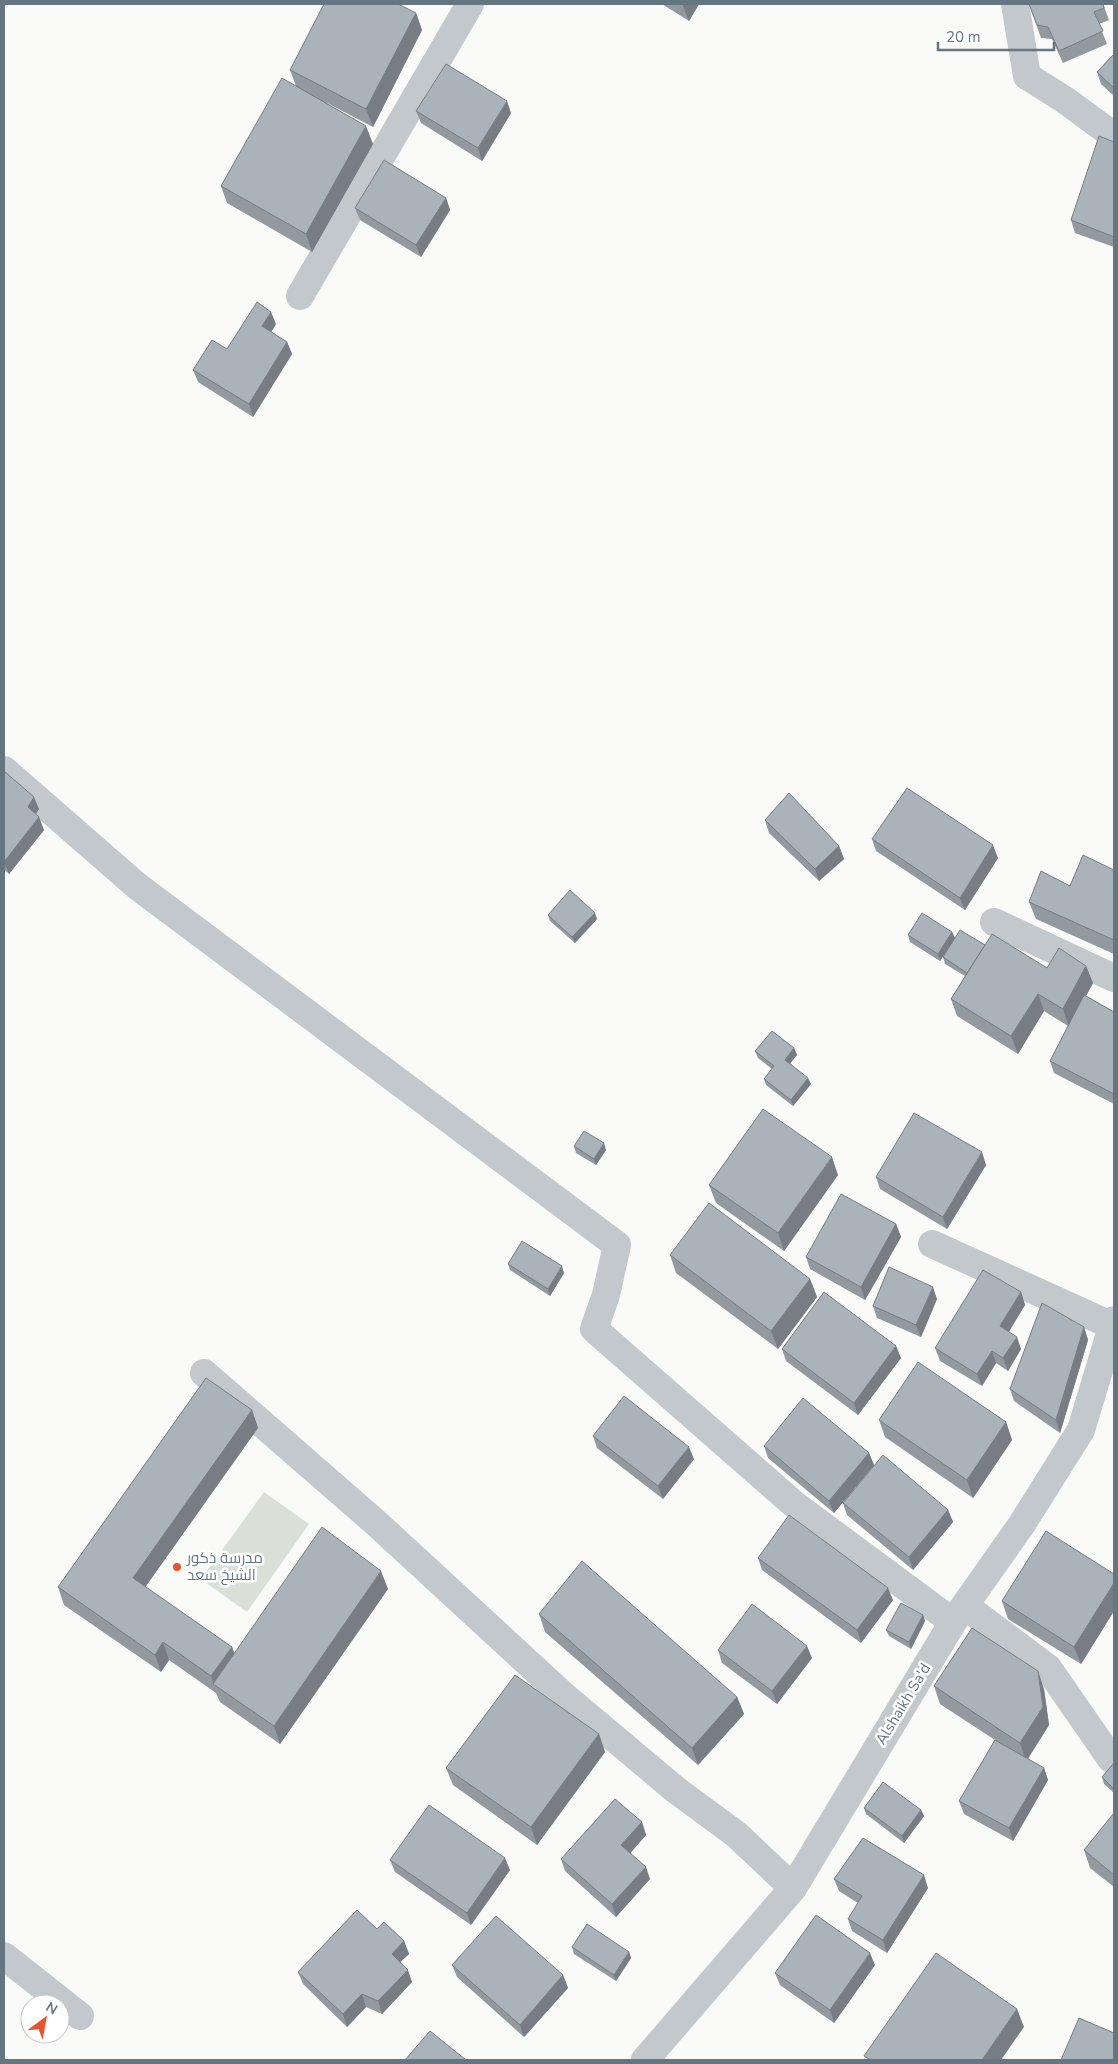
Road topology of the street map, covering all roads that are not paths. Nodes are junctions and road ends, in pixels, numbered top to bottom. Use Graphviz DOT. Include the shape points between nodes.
graph roads {
  1 [pos="470,4"];
  2 [pos="1015,4"];
  3 [pos="1114,136"];
  4 [pos="300,296"];
  5 [pos="4,770"];
  6 [pos="994,922"];
  7 [pos="1114,978"];
  8 [pos="932,1244"];
  9 [pos="1113,1323"];
  10 [pos="204,1373"];
  11 [pos="959,1614"];
  12 [pos="1110,1759"];
  13 [pos="793,1888"];
  14 [pos="4,1956"];
  15 [pos="80,2016"];
  16 [pos="645,2060"];
  1 -- 4 [label="street"];
  2 -- 3 [label="street" via="1027,76"];
  5 -- 11 [label="street" via="137,886 617,1245 606,1296 594,1329 795,1505"];
  6 -- 7 [label="street"];
  8 -- 9 [label="street"];
  9 -- 11 [label="street, Alshaikh Sa'd" via="1081,1430 1022,1524"];
  10 -- 13 [label="street" via="375,1522 564,1696 676,1790 737,1835"];
  11 -- 12 [label="street" via="1048,1668"];
  11 -- 13 [label="street, Alshaikh Sa'd"];
  13 -- 16 [label="street, Alshaikh Sa'd"];
  14 -- 15 [label="street"];
}
